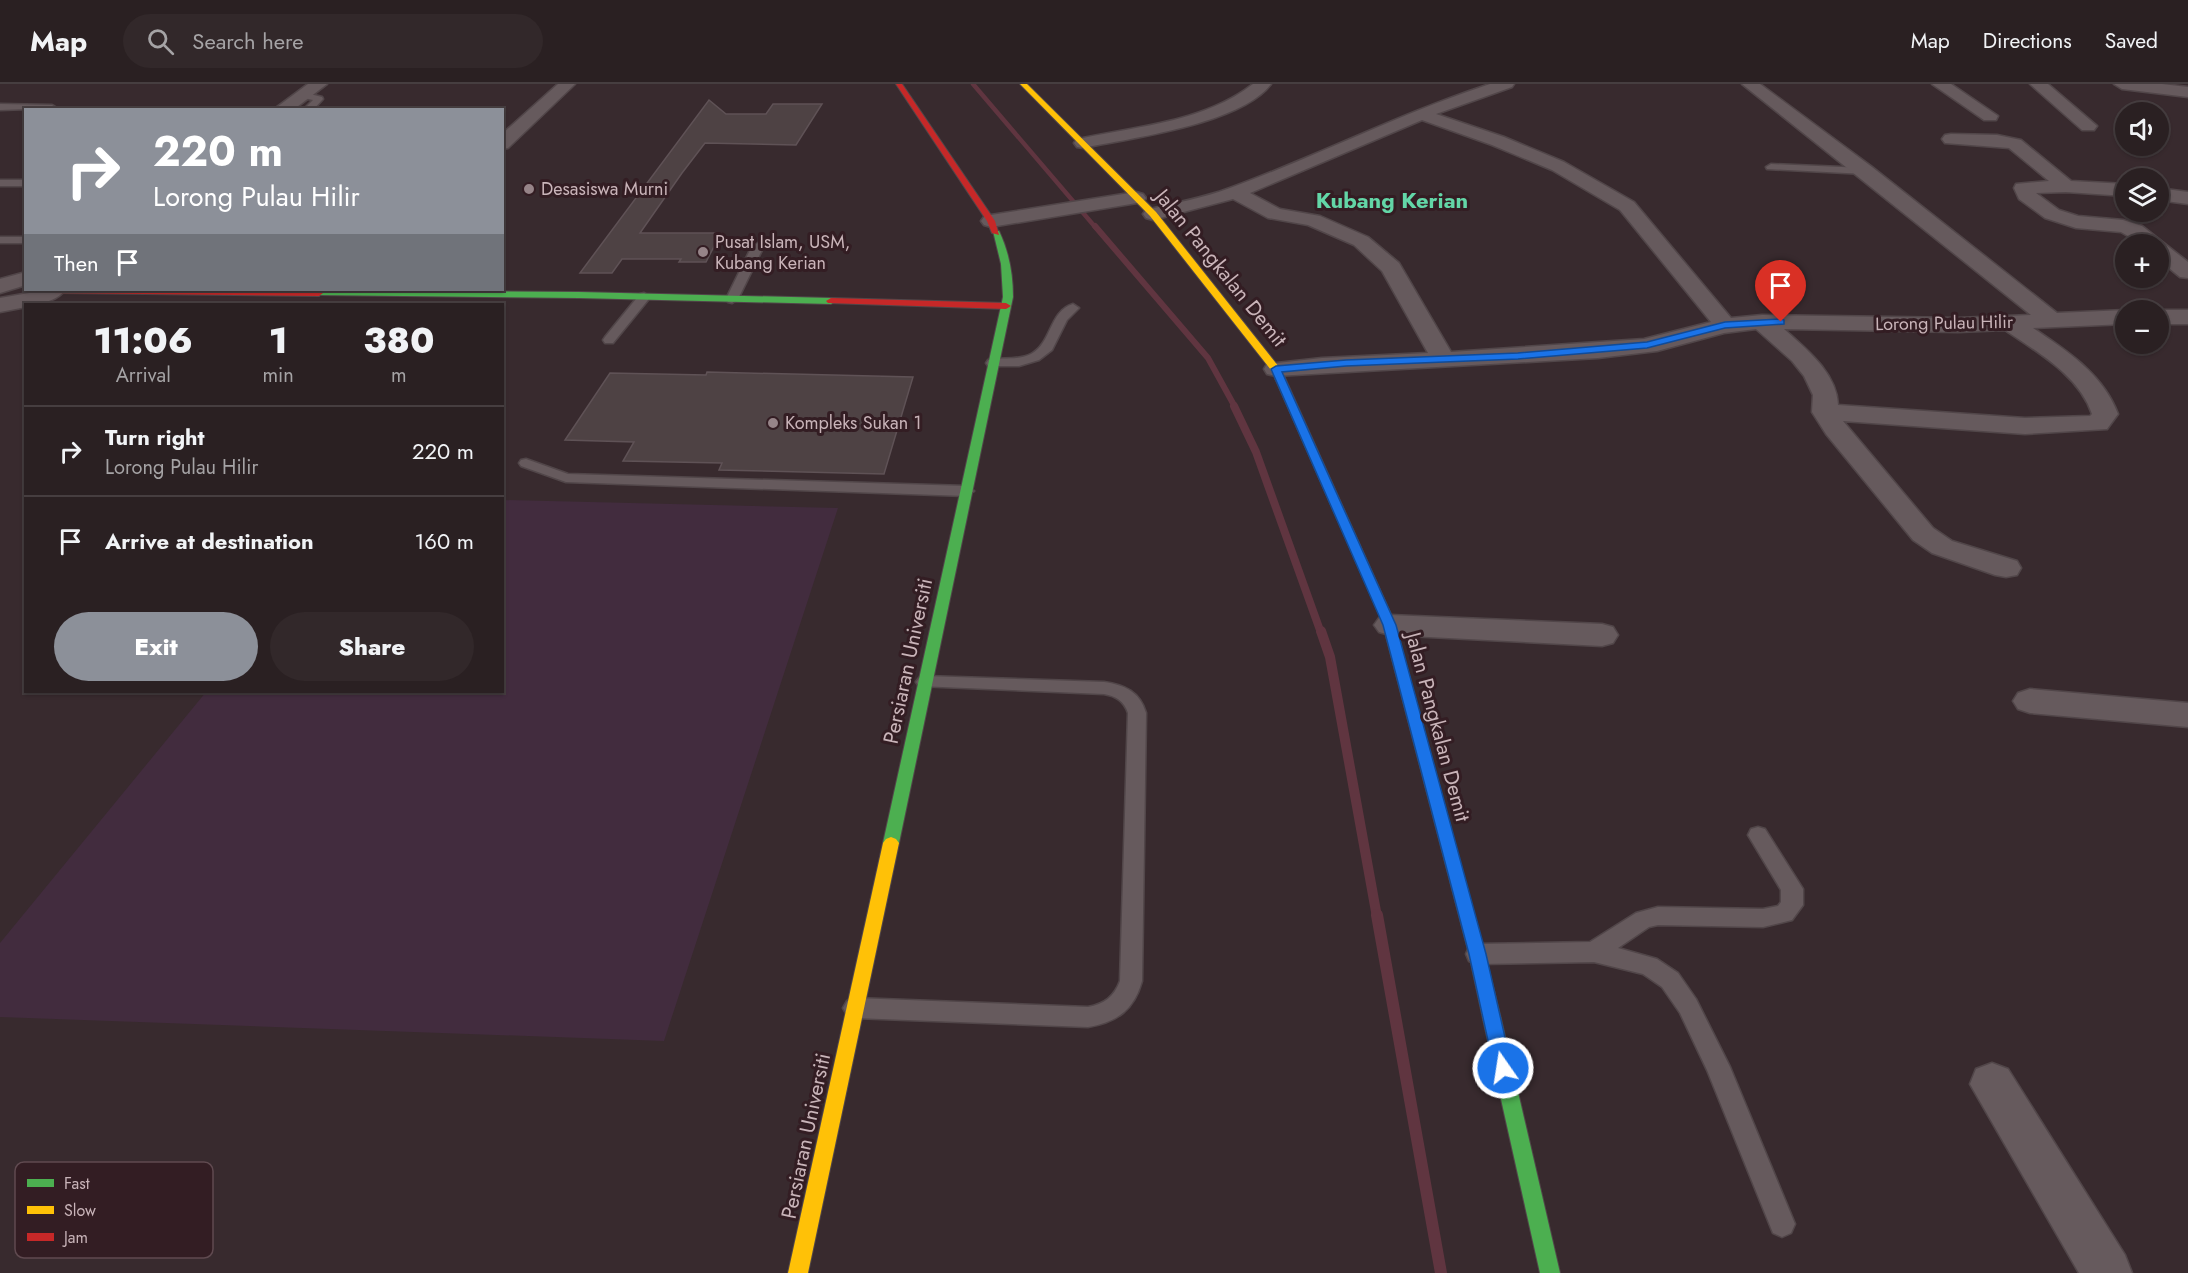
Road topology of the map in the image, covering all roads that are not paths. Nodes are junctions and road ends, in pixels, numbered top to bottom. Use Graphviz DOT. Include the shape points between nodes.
graph roads {
  1 [pos="318,84"];
  2 [pos="567,84"];
  3 [pos="899,84"];
  4 [pos="1023,84"];
  5 [pos="1263,84"];
  6 [pos="1506,84"];
  7 [pos="1749,84"];
  8 [pos="1940,84"];
  9 [pos="2038,84"];
  10 [pos="2122,84"];
  11 [pos="2188,92"];
  12 [pos="305,102"];
  13 [pos="0,107"];
  14 [pos="52,108"];
  15 [pos="287,108"];
  16 [pos="1424,115"];
  17 [pos="1990,116"];
  18 [pos="2088,126"];
  19 [pos="1951,139"];
  20 [pos="504,142"];
  21 [pos="1083,143"];
  22 [pos="1771,167"];
  23 [pos="1865,171"];
  24 [pos="0,183"];
  25 [pos="24,183"];
  26 [pos="2066,186"];
  27 [pos="2115,189"];
  28 [pos="1235,193"];
  29 [pos="2169,195"];
  30 [pos="1136,198"];
  31 [pos="2188,198"];
  32 [pos="1153,214"];
  33 [pos="991,221"];
  34 [pos="2140,234"];
  35 [pos="0,240"];
  36 [pos="24,240"];
  37 [pos="758,246"];
  38 [pos="2169,257"];
  39 [pos="2188,272"];
  40 [pos="24,279"];
  41 [pos="0,286"];
  42 [pos="52,291"];
  43 [pos="346,291"];
  44 [pos="644,297"];
  45 [pos="732,299"];
  46 [pos="0,305"];
  47 [pos="1006,306"];
  48 [pos="1072,308"];
  49 [pos="2115,317"];
  50 [pos="2169,317"];
  51 [pos="2188,317"];
  52 [pos="2050,319"];
  53 [pos="1762,322"];
  54 [pos="2012,324"];
  55 [pos="1725,325"];
  56 [pos="609,340"];
  57 [pos="1443,359"];
  58 [pos="993,363"];
  59 [pos="1276,369"];
  60 [pos="1825,412"];
  61 [pos="526,463"];
  62 [pos="966,491"];
  63 [pos="2007,568"];
  64 [pos="1390,625"];
  65 [pos="1602,636"];
  66 [pos="925,682"];
  67 [pos="2030,701"];
  68 [pos="2188,715"];
  69 [pos="1758,835"];
  70 [pos="1594,952"];
  71 [pos="1477,954"];
  72 [pos="855,1008"];
  73 [pos="1992,1084"];
  74 [pos="1782,1224"];
  75 [pos="798,1273"];
  76 [pos="1550,1273"];
  77 [pos="2107,1273"];
  1 -- 12 [label="street"];
  2 -- 20 [label="street"];
  3 -- 33 [label="street, Persiaran Universiti"];
  4 -- 21 [label="street, Jalan Pangkalan Demit"];
  5 -- 21 [label="street" via="1248,96 1199,119"];
  6 -- 16 [label="street"];
  7 -- 23 [label="street"];
  8 -- 17 [label="street"];
  9 -- 18 [label="street"];
  10 -- 11 [label="street"];
  12 -- 15 [label="street"];
  13 -- 14 [label="lane"];
  16 -- 28 [label="street"];
  16 -- 55 [label="street" via="1558,166 1627,206"];
  19 -- 26 [label="street" via="2015,144"];
  21 -- 30 [label="street, Jalan Pangkalan Demit"];
  22 -- 23 [label="lane"];
  23 -- 52 [label="street"];
  24 -- 25 [label="lane"];
  26 -- 27 [label="street"];
  26 -- 34 [label="street" via="2023,188 2062,218 2123,226"];
  28 -- 32 [label="street"];
  28 -- 57 [label="street" via="1275,214 1313,220 1361,241 1391,268"];
  29 -- 31 [label="street"];
  30 -- 32 [label="street, Jalan Pangkalan Demit"];
  30 -- 33 [label="street"];
  32 -- 59 [label="street, Jalan Pangkalan Demit"];
  33 -- 47 [label="street, Persiaran Universiti" via="1006,258"];
  35 -- 36 [label="lane"];
  37 -- 45 [label="lane"];
  38 -- 39 [label="street"];
  40 -- 41 [label="street"];
  42 -- 46 [label="street" via="35,299"];
  43 -- 44 [label="street"];
  44 -- 45 [label="street"];
  44 -- 56 [label="lane"];
  45 -- 47 [label="street"];
  47 -- 58 [label="street, Persiaran Universiti"];
  48 -- 58 [label="lane" via="1062,315 1051,340 1035,358"];
  49 -- 52 [label="street, Lorong Pulau Hilir"];
  50 -- 51 [label="street"];
  52 -- 54 [label="street, Lorong Pulau Hilir"];
  53 -- 54 [label="street, Lorong Pulau Hilir"];
  53 -- 55 [label="street, Lorong Pulau Hilir"];
  53 -- 60 [label="street" via="1815,374 1825,395"];
  54 -- 60 [label="street" via="2086,383 2103,403 2105,414 2098,424 2025,426"];
  55 -- 57 [label="street, Lorong Pulau Hilir" via="1647,345"];
  57 -- 59 [label="street, Lorong Pulau Hilir"];
  58 -- 62 [label="street, Persiaran Universiti"];
  59 -- 64 [label="street, Jalan Pangkalan Demit"];
  60 -- 63 [label="street" via="1923,534 1942,547"];
  61 -- 62 [label="lane" via="566,478"];
  62 -- 66 [label="street, Persiaran Universiti"];
  64 -- 65 [label="street"];
  64 -- 71 [label="street, Jalan Pangkalan Demit"];
  66 -- 72 [label="street, Persiaran Universiti"];
  66 -- 72 [label="lane" via="1104,688 1128,695 1135,703 1128,995 1104,1015 1088,1017"];
  67 -- 68 [label="street"];
  69 -- 70 [label="lane" via="1792,889 1792,905 1784,914 1763,918 1658,916 1644,919"];
  70 -- 71 [label="lane"];
  70 -- 74 [label="lane" via="1649,966 1670,980 1688,1006 1718,1067"];
  71 -- 76 [label="street, Jalan Pangkalan Demit"];
  72 -- 75 [label="street, Persiaran Universiti"];
  73 -- 77 [label="street"];
}
